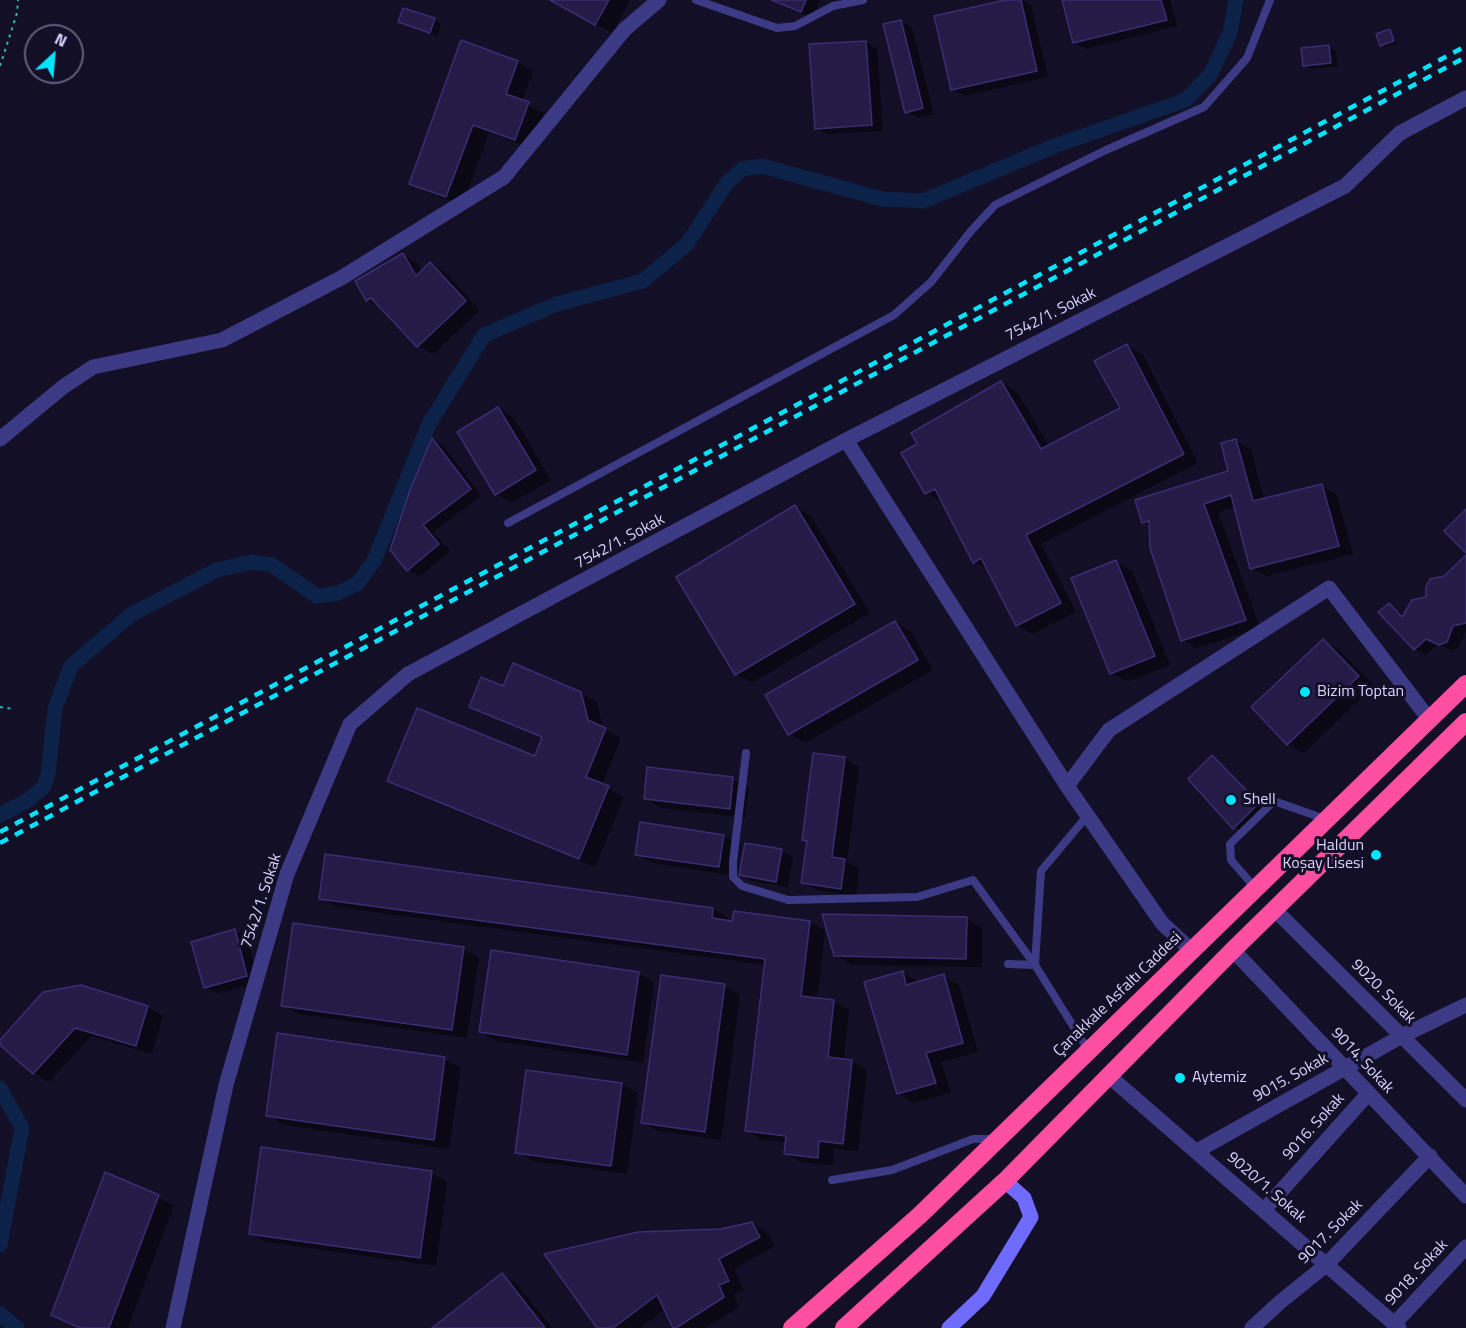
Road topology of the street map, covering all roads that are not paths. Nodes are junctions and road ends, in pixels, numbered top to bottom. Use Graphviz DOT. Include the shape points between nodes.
graph roads {
  1 [pos="660,0"];
  2 [pos="696,0"];
  3 [pos="863,0"];
  4 [pos="1270,0"];
  5 [pos="1466,99"];
  6 [pos="0,439"];
  7 [pos="846,440"];
  8 [pos="508,523"];
  9 [pos="1466,684"];
  10 [pos="1429,719"];
  11 [pos="1466,722"];
  12 [pos="746,753"];
  13 [pos="1067,786"];
  14 [pos="1087,816"];
  15 [pos="1326,820"];
  16 [pos="1256,889"];
  17 [pos="1274,909"];
  18 [pos="1233,950"];
  19 [pos="1192,951"];
  20 [pos="1008,964"];
  21 [pos="1035,965"];
  22 [pos="1466,1005"];
  23 [pos="1402,1036"];
  24 [pos="1089,1051"];
  25 [pos="1345,1068"];
  26 [pos="1109,1076"];
  27 [pos="1367,1095"];
  28 [pos="1466,1101"];
  29 [pos="997,1140"];
  30 [pos="1197,1151"];
  31 [pos="1430,1156"];
  32 [pos="832,1180"];
  33 [pos="1005,1181"];
  34 [pos="1466,1196"];
  35 [pos="1264,1210"];
  36 [pos="1466,1247"];
  37 [pos="1326,1265"];
  38 [pos="1397,1326"];
  39 [pos="172,1328"];
  40 [pos="792,1328"];
  41 [pos="844,1328"];
  42 [pos="949,1328"];
  43 [pos="1252,1328"];
  1 -- 6 [label="street" via="625,29 504,177 341,278 222,340 93,367"];
  2 -- 3 [label="lane" via="777,28 795,26 833,6"];
  4 -- 8 [label="lane" via="1247,58 1204,107 1106,150 995,206 932,282 894,315"];
  5 -- 7 [label="street, 7542/1. Sokak" via="1400,133 1346,186"];
  7 -- 13 [label="street"];
  7 -- 39 [label="street, 7542/1. Sokak" via="408,674 350,724 284,885 226,1085"];
  9 -- 10 [label="highway, Çanakkale Asfaltı Caddesi"];
  10 -- 13 [label="street" via="1329,588 1109,730"];
  10 -- 15 [label="highway, Çanakkale Asfaltı Caddesi"];
  11 -- 17 [label="highway"];
  12 -- 21 [label="lane" via="733,862 733,877 742,886 788,900 917,897 973,879"];
  13 -- 14 [label="street"];
  14 -- 19 [label="street" via="1162,923"];
  14 -- 21 [label="lane" via="1041,871"];
  15 -- 16 [label="highway, Çanakkale Asfaltı Caddesi"];
  15 -- 16 [label="lane" via="1274,801 1230,844 1231,860"];
  16 -- 19 [label="highway, Çanakkale Asfaltı Caddesi"];
  17 -- 18 [label="highway"];
  17 -- 23 [label="street, 9020. Sokak"];
  18 -- 25 [label="street, 9014. Sokak"];
  18 -- 26 [label="highway"];
  19 -- 24 [label="highway, Çanakkale Asfaltı Caddesi"];
  20 -- 21 [label="lane"];
  21 -- 24 [label="lane"];
  22 -- 23 [label="street, 9015. Sokak"];
  23 -- 25 [label="street, 9015. Sokak"];
  23 -- 28 [label="street, 9020. Sokak"];
  24 -- 29 [label="highway, Çanakkale Asfaltı Caddesi"];
  25 -- 27 [label="street, 9014. Sokak"];
  25 -- 30 [label="street, 9015. Sokak"];
  26 -- 30 [label="street, 9020/1. Sokak"];
  26 -- 33 [label="highway"];
  27 -- 31 [label="street, 9014. Sokak"];
  27 -- 35 [label="street, 9016. Sokak"];
  29 -- 32 [label="lane" via="973,1139 892,1170"];
  29 -- 40 [label="highway, Çanakkale Asfaltı Caddesi" via="920,1215"];
  30 -- 35 [label="street, 9020/1. Sokak"];
  31 -- 34 [label="street, 9014. Sokak"];
  31 -- 37 [label="street, 9017. Sokak"];
  33 -- 41 [label="highway"];
  33 -- 42 [label="street" via="1024,1198 1031,1217 983,1296"];
  35 -- 37 [label="street, 9020/1. Sokak"];
  36 -- 38 [label="street, 9018. Sokak"];
  37 -- 38 [label="street, 9020/1. Sokak"];
  37 -- 43 [label="street, 9017. Sokak"];
}
